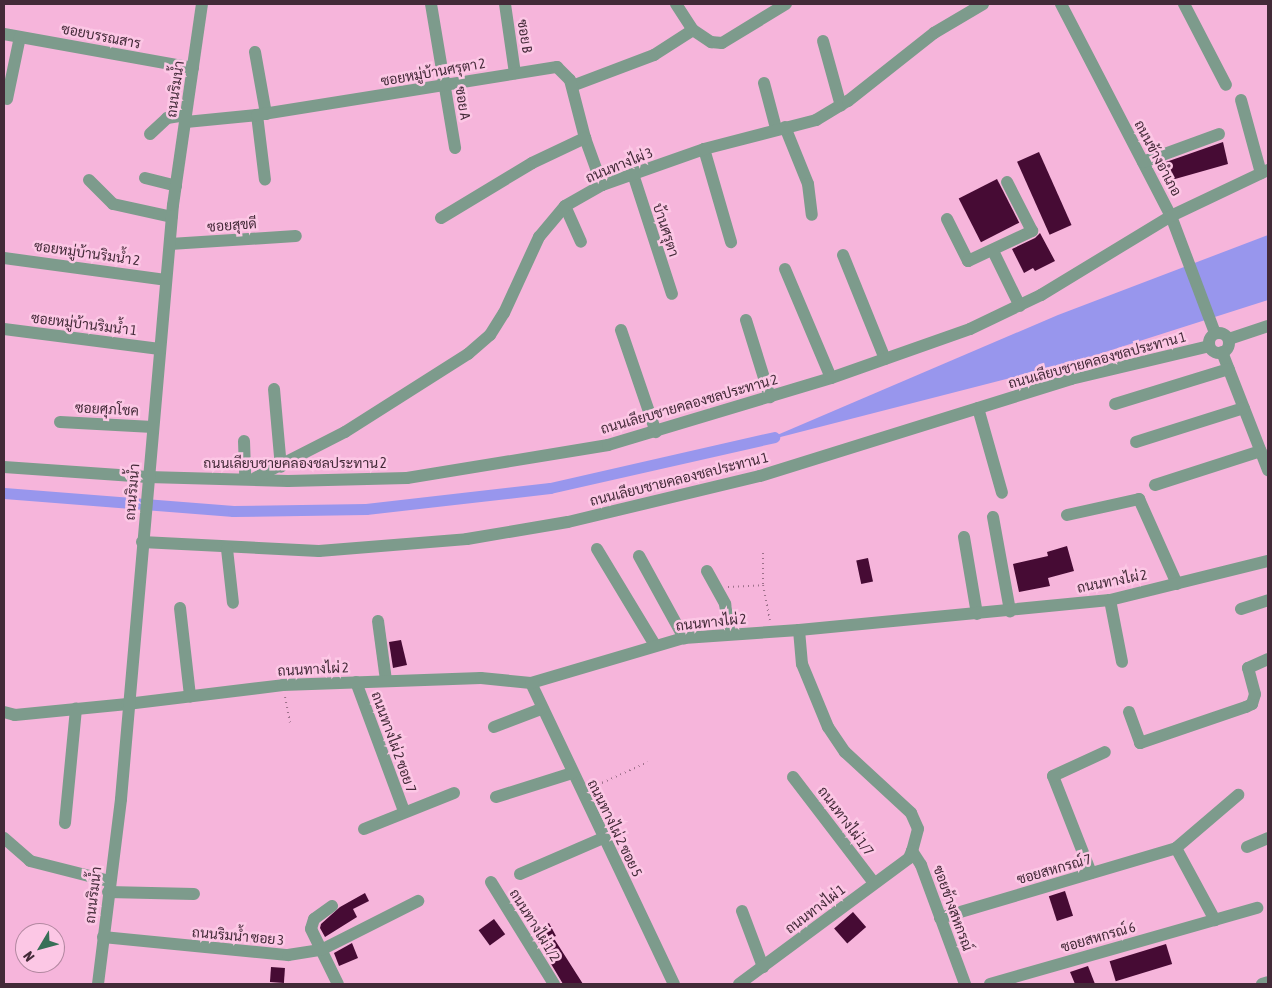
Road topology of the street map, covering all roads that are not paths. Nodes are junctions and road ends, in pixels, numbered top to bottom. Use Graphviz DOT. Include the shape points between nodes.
graph roads {
  1 [pos="202,4"];
  2 [pos="431,4"];
  3 [pos="505,4"];
  4 [pos="676,4"];
  5 [pos="786,4"];
  6 [pos="1061,4"];
  7 [pos="1184,4"];
  8 [pos="978,5"];
  9 [pos="693,30"];
  10 [pos="4,34"];
  11 [pos="20,37"];
  12 [pos="823,41"];
  13 [pos="255,52"];
  14 [pos="193,68"];
  15 [pos="515,73"];
  16 [pos="764,83"];
  17 [pos="1226,85"];
  18 [pos="445,86"];
  19 [pos="572,86"];
  20 [pos="7,99"];
  21 [pos="1240,100"];
  22 [pos="841,106"];
  23 [pos="262,115"];
  24 [pos="186,119"];
  25 [pos="780,128"];
  26 [pos="150,134"];
  27 [pos="1219,134"];
  28 [pos="585,138"];
  29 [pos="454,148"];
  30 [pos="704,148"];
  31 [pos="1143,162"];
  32 [pos="1265,171"];
  33 [pos="633,174"];
  34 [pos="145,178"];
  35 [pos="89,180"];
  36 [pos="265,180"];
  37 [pos="1008,182"];
  38 [pos="602,185"];
  39 [pos="176,186"];
  40 [pos="565,206"];
  41 [pos="812,215"];
  42 [pos="1171,216"];
  43 [pos="172,217"];
  44 [pos="442,218"];
  45 [pos="947,219"];
  46 [pos="296,236"];
  47 [pos="581,242"];
  48 [pos="731,242"];
  49 [pos="170,244"];
  50 [pos="993,251"];
  51 [pos="843,255"];
  52 [pos="4,258"];
  53 [pos="785,269"];
  54 [pos="166,280"];
  55 [pos="672,294"];
  56 [pos="1020,306"];
  57 [pos="746,320"];
  58 [pos="1268,326"];
  59 [pos="4,329"];
  60 [pos="1214,329"];
  61 [pos="621,330"];
  62 [pos="1229,339"];
  63 [pos="1209,346"];
  64 [pos="160,350"];
  65 [pos="1222,352"];
  66 [pos="885,359"];
  67 [pos="1229,369"];
  68 [pos="831,378"];
  69 [pos="274,389"];
  70 [pos="770,397"];
  71 [pos="1116,404"];
  72 [pos="978,408"];
  73 [pos="1244,408"];
  74 [pos="60,422"];
  75 [pos="153,427"];
  76 [pos="656,432"];
  77 [pos="244,441"];
  78 [pos="1136,442"];
  79 [pos="1261,451"];
  80 [pos="4,467"];
  81 [pos="281,467"];
  82 [pos="1268,470"];
  83 [pos="248,479"];
  84 [pos="148,480"];
  85 [pos="1155,485"];
  86 [pos="1002,493"];
  87 [pos="1067,515"];
  88 [pos="992,516"];
  89 [pos="964,536"];
  90 [pos="142,541"];
  91 [pos="227,549"];
  92 [pos="597,549"];
  93 [pos="639,556"];
  94 [pos="1268,561"];
  95 [pos="707,571"];
  96 [pos="1177,584"];
  97 [pos="1110,600"];
  98 [pos="1268,600"];
  99 [pos="233,603"];
  100 [pos="180,608"];
  101 [pos="1241,609"];
  102 [pos="1010,611"];
  103 [pos="977,614"];
  104 [pos="378,621"];
  105 [pos="799,630"];
  106 [pos="730,634"];
  107 [pos="684,638"];
  108 [pos="655,645"];
  109 [pos="1268,659"];
  110 [pos="1122,662"];
  111 [pos="386,680"];
  112 [pos="356,682"];
  113 [pos="531,683"];
  114 [pos="190,696"];
  115 [pos="127,704"];
  116 [pos="76,709"];
  117 [pos="541,709"];
  118 [pos="4,712"];
  119 [pos="1128,712"];
  120 [pos="494,727"];
  121 [pos="1105,752"];
  122 [pos="572,773"];
  123 [pos="793,777"];
  124 [pos="454,793"];
  125 [pos="1238,795"];
  126 [pos="496,797"];
  127 [pos="404,812"];
  128 [pos="65,823"];
  129 [pos="364,829"];
  130 [pos="4,838"];
  131 [pos="603,838"];
  132 [pos="1268,838"];
  133 [pos="1247,847"];
  134 [pos="1176,848"];
  135 [pos="911,855"];
  136 [pos="1091,873"];
  137 [pos="520,874"];
  138 [pos="491,882"];
  139 [pos="874,883"];
  140 [pos="109,887"];
  141 [pos="194,894"];
  142 [pos="418,901"];
  143 [pos="332,906"];
  144 [pos="1257,908"];
  145 [pos="742,911"];
  146 [pos="940,918"];
  147 [pos="1215,920"];
  148 [pos="103,937"];
  149 [pos="321,950"];
  150 [pos="763,967"];
  151 [pos="1268,982"];
  152 [pos="98,984"];
  153 [pos="338,984"];
  154 [pos="554,984"];
  155 [pos="674,984"];
  156 [pos="739,984"];
  157 [pos="965,984"];
  158 [pos="990,984"];
  159 [pos="1262,984"];
  1 -- 14 [label="street, ถนนริมน้ำ"];
  2 -- 18 [label="street, ซอย A"];
  3 -- 15 [label="street, ซอย B"];
  4 -- 9 [label="street"];
  5 -- 9 [label="street" via="722,44 711,42"];
  6 -- 31 [label="street, ถนนข้างอำเภอ"];
  7 -- 17 [label="street"];
  8 -- 22 [label="street, ถนนทางไผ่ 3" via="934,33"];
  9 -- 19 [label="street" via="654,55"];
  10 -- 11 [label="street, ซอยบรรณสาร"];
  11 -- 14 [label="street, ซอยบรรณสาร"];
  11 -- 20 [label="street"];
  12 -- 22 [label="street"];
  13 -- 23 [label="street"];
  14 -- 24 [label="street, ถนนริมน้ำ"];
  15 -- 18 [label="street, ซอยหมู่บ้านศรุตา 2"];
  15 -- 19 [label="street, ซอยหมู่บ้านศรุตา 2" via="557,67 567,74"];
  16 -- 25 [label="street"];
  18 -- 23 [label="street, ซอยหมู่บ้านศรุตา 2"];
  18 -- 29 [label="street, ซอย A"];
  19 -- 28 [label="street, ซอยหมู่บ้านศรุตา 2"];
  21 -- 32 [label="street"];
  22 -- 25 [label="street, ถนนทางไผ่ 3" via="816,120"];
  23 -- 24 [label="street, ซอยหมู่บ้านศรุตา 2"];
  23 -- 36 [label="street"];
  24 -- 26 [label="street, ซอยหมู่บ้านศรุตา 2" via="168,118"];
  24 -- 39 [label="street, ถนนริมน้ำ"];
  25 -- 30 [label="street, ถนนทางไผ่ 3"];
  25 -- 41 [label="street" via="808,184"];
  27 -- 31 [label="street"];
  28 -- 38 [label="street, ซอยหมู่บ้านศรุตา 2"];
  28 -- 44 [label="street" via="532,163"];
  30 -- 33 [label="street, ถนนทางไผ่ 3"];
  30 -- 48 [label="street"];
  31 -- 42 [label="street, ถนนข้างอำเภอ"];
  32 -- 42 [label="street, ถนนเลียบชายคลองชลประทาน 2"];
  33 -- 38 [label="street, ถนนทางไผ่ 3"];
  33 -- 55 [label="street, บ้านศรุตา"];
  34 -- 39 [label="street"];
  35 -- 43 [label="street" via="113,204"];
  37 -- 50 [label="street" via="1032,231"];
  38 -- 40 [label="street, ถนนทางไผ่ 3"];
  39 -- 43 [label="street, ถนนริมน้ำ"];
  40 -- 47 [label="street"];
  40 -- 81 [label="street, ถนนทางไผ่ 3" via="539,238 504,313 490,335 468,354 346,432"];
  42 -- 56 [label="street, ถนนเลียบชายคลองชลประทาน 2"];
  42 -- 60 [label="street, ถนนข้างอำเภอ"];
  43 -- 49 [label="street, ถนนริมน้ำ"];
  45 -- 50 [label="street" via="968,261"];
  46 -- 49 [label="street, ซอยสุขดี"];
  49 -- 54 [label="street, ถนนริมน้ำ"];
  50 -- 56 [label="street"];
  51 -- 66 [label="street"];
  52 -- 54 [label="street, ซอยหมู่บ้านริมน้ำ 2"];
  53 -- 68 [label="street"];
  54 -- 64 [label="street, ถนนริมน้ำ"];
  56 -- 66 [label="street, ถนนเลียบชายคลองชลประทาน 2" via="970,329"];
  57 -- 70 [label="street"];
  58 -- 62 [label="street"];
  59 -- 64 [label="street, ซอยหมู่บ้านริมน้ำ 1"];
  60 -- 62 [label="street"];
  60 -- 63 [label="street"];
  61 -- 76 [label="street"];
  62 -- 65 [label="street" via="1228,347"];
  63 -- 65 [label="street" via="1214,352"];
  63 -- 72 [label="street, ถนนเลียบชายคลองชลประทาน 1" via="1071,379"];
  64 -- 75 [label="street, ถนนริมน้ำ"];
  65 -- 67 [label="street"];
  66 -- 68 [label="street, ถนนเลียบชายคลองชลประทาน 2"];
  67 -- 71 [label="street"];
  67 -- 73 [label="street"];
  68 -- 70 [label="street, ถนนเลียบชายคลองชลประทาน 2"];
  69 -- 81 [label="street"];
  70 -- 76 [label="street, ถนนเลียบชายคลองชลประทาน 2"];
  72 -- 86 [label="street"];
  72 -- 91 [label="street, ถนนเลียบชายคลองชลประทาน 1" via="760,476 568,522 467,539 329,550"];
  73 -- 78 [label="street"];
  73 -- 79 [label="street"];
  74 -- 75 [label="street, ซอยศุภโชค"];
  75 -- 84 [label="street, ถนนริมน้ำ"];
  76 -- 83 [label="street, ถนนเลียบชายคลองชลประทาน 2" via="608,445 407,478"];
  77 -- 83 [label="street"];
  79 -- 82 [label="street"];
  79 -- 85 [label="street"];
  80 -- 84 [label="street, ถนนเลียบชายคลองชลประทาน 2"];
  81 -- 83 [label="street, ถนนทางไผ่ 3"];
  83 -- 84 [label="street, ถนนเลียบชายคลองชลประทาน 2"];
  84 -- 90 [label="street, ถนนริมน้ำ"];
  87 -- 96 [label="street" via="1138,500"];
  88 -- 102 [label="street"];
  89 -- 103 [label="street"];
  90 -- 91 [label="street, ถนนเลียบชายคลองชลประทาน 1"];
  90 -- 115 [label="street, ถนนริมน้ำ"];
  91 -- 99 [label="street"];
  92 -- 108 [label="street"];
  93 -- 107 [label="street"];
  94 -- 96 [label="street, ถนนทางไผ่ 2"];
  95 -- 106 [label="street" via="725,604"];
  96 -- 97 [label="street, ถนนทางไผ่ 2"];
  97 -- 102 [label="street, ถนนทางไผ่ 2"];
  97 -- 110 [label="street"];
  98 -- 101 [label="street"];
  100 -- 114 [label="street"];
  102 -- 103 [label="street, ถนนทางไผ่ 2"];
  103 -- 105 [label="street, ถนนทางไผ่ 2"];
  104 -- 111 [label="street"];
  105 -- 106 [label="street, ถนนทางไผ่ 2"];
  105 -- 135 [label="street" via="802,664 828,727 845,752 911,813 918,829"];
  106 -- 107 [label="street, ถนนทางไผ่ 2"];
  107 -- 108 [label="street, ถนนทางไผ่ 2"];
  108 -- 113 [label="street, ถนนทางไผ่ 2"];
  109 -- 119 [label="street" via="1248,668 1255,694 1252,704 1246,707 1140,743"];
  111 -- 112 [label="street, ถนนทางไผ่ 2"];
  111 -- 113 [label="street, ถนนทางไผ่ 2" via="482,678"];
  112 -- 114 [label="street, ถนนทางไผ่ 2" via="284,685"];
  112 -- 127 [label="street, ถนนทางไผ่ 2 ซอย 7"];
  113 -- 117 [label="street, ถนนทางไผ่ 2 ซอย 5"];
  114 -- 115 [label="street, ถนนทางไผ่ 2"];
  115 -- 116 [label="street, ถนนทางไผ่ 2"];
  115 -- 140 [label="street, ถนนริมน้ำ" via="121,799"];
  116 -- 118 [label="street, ถนนทางไผ่ 2" via="15,715"];
  116 -- 128 [label="street"];
  117 -- 120 [label="street"];
  117 -- 122 [label="street, ถนนทางไผ่ 2 ซอย 5"];
  121 -- 136 [label="street" via="1053,776"];
  122 -- 126 [label="street"];
  122 -- 131 [label="street, ถนนทางไผ่ 2 ซอย 5"];
  123 -- 139 [label="street, ถนนทางไผ่ 1/7"];
  124 -- 127 [label="street"];
  125 -- 134 [label="street"];
  127 -- 129 [label="street"];
  130 -- 140 [label="street" via="30,862"];
  131 -- 137 [label="street"];
  131 -- 155 [label="street, ถนนทางไผ่ 2 ซอย 5"];
  132 -- 133 [label="street"];
  134 -- 136 [label="street, ซอยสหกรณ์ 7"];
  134 -- 147 [label="street"];
  135 -- 139 [label="street, ถนนทางไผ่ 1"];
  135 -- 146 [label="street, ซอยข้างสหกรณ์" via="921,865"];
  136 -- 146 [label="street, ซอยสหกรณ์ 7"];
  138 -- 154 [label="street, ถนนทางไผ่ 1/2"];
  139 -- 150 [label="street, ถนนทางไผ่ 1"];
  140 -- 141 [label="street"];
  140 -- 148 [label="street, ถนนริมน้ำ"];
  142 -- 149 [label="street, ถนนริมน้ำ ซอย 3"];
  143 -- 149 [label="street" via="312,924"];
  144 -- 147 [label="street, ซอยสหกรณ์ 6"];
  145 -- 150 [label="street"];
  146 -- 157 [label="street, ซอยข้างสหกรณ์"];
  147 -- 158 [label="street, ซอยสหกรณ์ 6"];
  148 -- 149 [label="street, ถนนริมน้ำ ซอย 3" via="288,955"];
  148 -- 152 [label="street, ถนนริมน้ำ"];
  149 -- 153 [label="street"];
  150 -- 156 [label="street, ถนนทางไผ่ 1"];
  151 -- 159 [label="street"];
}
